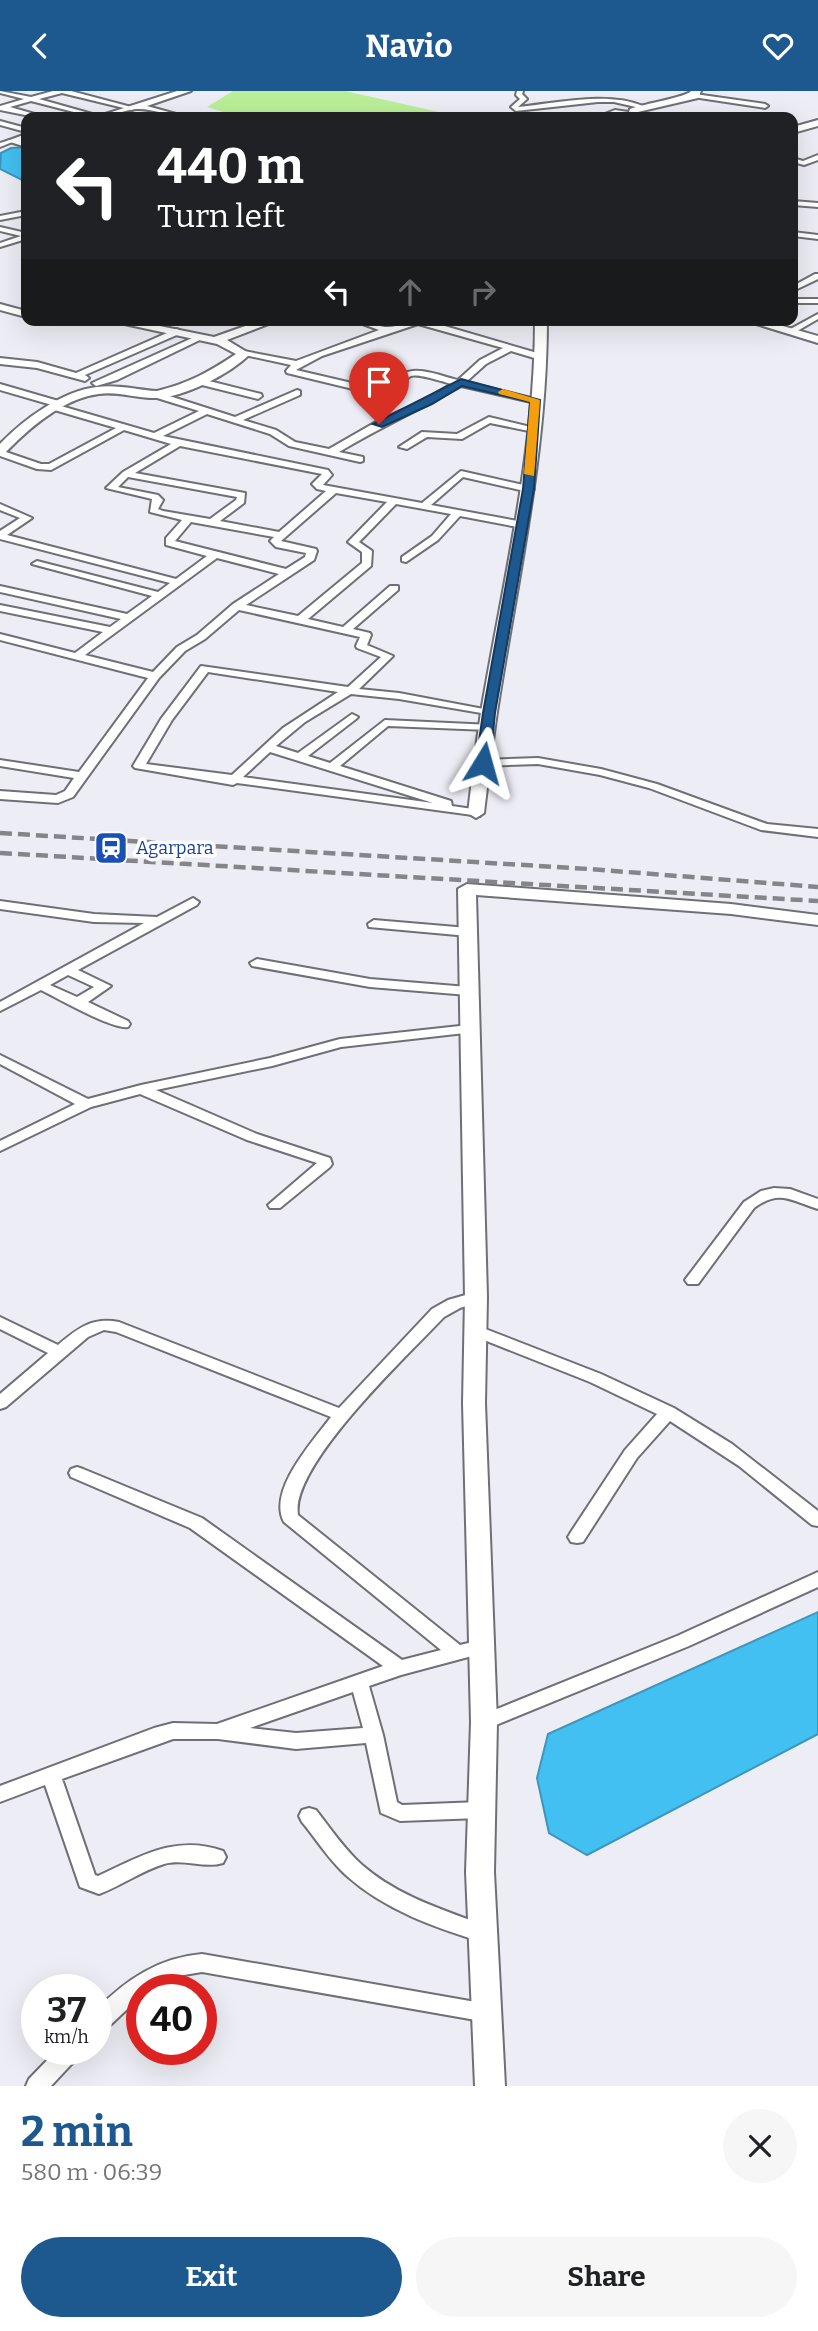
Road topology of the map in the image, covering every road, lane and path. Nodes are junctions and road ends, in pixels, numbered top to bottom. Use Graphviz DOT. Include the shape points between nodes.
graph roads {
  1 [pos="0,91"];
  2 [pos="62,91"];
  3 [pos="186,91"];
  4 [pos="520,91"];
  5 [pos="696,94"];
  6 [pos="32,99"];
  7 [pos="765,106"];
  8 [pos="1,107"];
  9 [pos="135,107"];
  10 [pos="22,112"];
  11 [pos="82,112"];
  12 [pos="118,112"];
  13 [pos="159,112"];
  14 [pos="615,112"];
  15 [pos="637,112"];
  16 [pos="0,123"];
  17 [pos="818,123"];
  18 [pos="21,129"];
  19 [pos="798,129"];
  20 [pos="0,138"];
  21 [pos="21,138"];
  22 [pos="12,141"];
  23 [pos="21,143"];
  24 [pos="0,145"];
  25 [pos="818,157"];
  26 [pos="798,161"];
  27 [pos="804,163"];
  28 [pos="798,166"];
  29 [pos="798,204"];
  30 [pos="818,205"];
  31 [pos="21,214"];
  32 [pos="0,218"];
  33 [pos="0,229"];
  34 [pos="21,235"];
  35 [pos="798,235"];
  36 [pos="818,237"];
  37 [pos="21,238"];
  38 [pos="0,245"];
  39 [pos="818,276"];
  40 [pos="798,286"];
  41 [pos="798,301"];
  42 [pos="818,301"];
  43 [pos="0,307"];
  44 [pos="21,313"];
  45 [pos="818,316"];
  46 [pos="144,326"];
  47 [pos="257,326"];
  48 [pos="375,326"];
  49 [pos="398,326"];
  50 [pos="433,326"];
  51 [pos="541,326"];
  52 [pos="769,326"];
  53 [pos="387,330"];
  54 [pos="176,332"];
  55 [pos="789,332"];
  56 [pos="202,337"];
  57 [pos="818,340"];
  58 [pos="216,341"];
  59 [pos="510,348"];
  60 [pos="244,354"];
  61 [pos="541,357"];
  62 [pos="0,361"];
  63 [pos="297,364"];
  64 [pos="79,375"];
  65 [pos="201,381"];
  66 [pos="461,382"];
  67 [pos="97,386"];
  68 [pos="0,387"];
  69 [pos="297,393"];
  70 [pos="157,395"];
  71 [pos="258,396"];
  72 [pos="535,400"];
  73 [pos="57,405"];
  74 [pos="206,411"];
  75 [pos="235,420"];
  76 [pos="125,426"];
  77 [pos="534,429"];
  78 [pos="155,436"];
  79 [pos="179,443"];
  80 [pos="404,447"];
  81 [pos="0,452"];
  82 [pos="330,453"];
  83 [pos="360,460"];
  84 [pos="126,474"];
  85 [pos="528,489"];
  86 [pos="333,490"];
  87 [pos="395,500"];
  88 [pos="424,506"];
  89 [pos="0,507"];
  90 [pos="458,512"];
  91 [pos="189,518"];
  92 [pos="213,522"];
  93 [pos="523,525"];
  94 [pos="0,535"];
  95 [pos="280,535"];
  96 [pos="215,555"];
  97 [pos="406,559"];
  98 [pos="37,564"];
  99 [pos="288,573"];
  100 [pos="177,582"];
  101 [pos="394,588"];
  102 [pos="0,589"];
  103 [pos="159,595"];
  104 [pos="237,606"];
  105 [pos="0,608"];
  106 [pos="130,618"];
  107 [pos="302,619"];
  108 [pos="346,629"];
  109 [pos="112,631"];
  110 [pos="0,637"];
  111 [pos="76,657"];
  112 [pos="155,676"];
  113 [pos="350,691"];
  114 [pos="352,716"];
  115 [pos="489,720"];
  116 [pos="268,747"];
  117 [pos="300,757"];
  118 [pos="0,763"];
  119 [pos="483,763"];
  120 [pos="332,767"];
  121 [pos="81,776"];
  122 [pos="233,781"];
  123 [pos="0,795"];
  124 [pos="468,811"];
  125 [pos="818,832"];
  126 [pos="193,902"];
  127 [pos="0,905"];
  128 [pos="157,920"];
  129 [pos="818,920"];
  130 [pos="374,924"];
  131 [pos="468,932"];
  132 [pos="257,963"];
  133 [pos="68,969"];
  134 [pos="40,985"];
  135 [pos="468,991"];
  136 [pos="76,1004"];
  137 [pos="0,1007"];
  138 [pos="123,1024"];
  139 [pos="470,1029"];
  140 [pos="0,1059"];
  141 [pos="141,1089"];
  142 [pos="86,1104"];
  143 [pos="0,1147"];
  144 [pos="818,1204"];
  145 [pos="275,1205"];
  146 [pos="692,1280"];
  147 [pos="477,1297"];
  148 [pos="0,1322"];
  149 [pos="475,1330"];
  150 [pos="60,1352"];
  151 [pos="0,1403"];
  152 [pos="668,1412"];
  153 [pos="342,1415"];
  154 [pos="77,1473"];
  155 [pos="818,1520"];
  156 [pos="577,1537"];
  157 [pos="818,1579"];
  158 [pos="481,1647"];
  159 [pos="457,1653"];
  160 [pos="399,1668"];
  161 [pos="359,1682"];
  162 [pos="484,1723"];
  163 [pos="217,1732"];
  164 [pos="374,1735"];
  165 [pos="51,1776"];
  166 [pos="0,1794"];
  167 [pos="480,1811"];
  168 [pos="309,1816"];
  169 [pos="216,1857"];
  170 [pos="482,1933"];
  171 [pos="112,2008"];
  172 [pos="487,2013"];
  173 [pos="57,2065"];
  174 [pos="37,2086"];
  175 [pos="490,2086"];
  1 -- 6 [label="street"];
  2 -- 6 [label="street"];
  2 -- 9 [label="street"];
  3 -- 9 [label="street"];
  4 -- 15 [label="street" via="524,99 516,109 614,100"];
  5 -- 7 [label="street"];
  5 -- 15 [label="street"];
  6 -- 8 [label="street"];
  6 -- 11 [label="street"];
  8 -- 10 [label="street"];
  9 -- 12 [label="street"];
  9 -- 13 [label="street"];
  14 -- 15 [label="street"];
  16 -- 18 [label="street"];
  17 -- 19 [label="street"];
  20 -- 22 [label="street"];
  21 -- 22 [label="street"];
  22 -- 23 [label="street"];
  22 -- 24 [label="street"];
  25 -- 27 [label="street"];
  26 -- 27 [label="street"];
  27 -- 28 [label="street"];
  29 -- 30 [label="street"];
  31 -- 32 [label="street"];
  33 -- 34 [label="street"];
  35 -- 36 [label="street"];
  37 -- 38 [label="street"];
  39 -- 40 [label="street"];
  41 -- 42 [label="street"];
  43 -- 44 [label="street"];
  45 -- 55 [label="street"];
  46 -- 54 [label="street"];
  47 -- 58 [label="street"];
  48 -- 53 [label="street"];
  49 -- 53 [label="street"];
  50 -- 59 [label="street"];
  51 -- 61 [label="street"];
  52 -- 55 [label="street"];
  53 -- 63 [label="street"];
  54 -- 56 [label="street"];
  54 -- 64 [label="street"];
  55 -- 57 [label="street"];
  56 -- 58 [label="street"];
  56 -- 67 [label="street"];
  58 -- 60 [label="street"];
  59 -- 61 [label="street"];
  59 -- 66 [label="street" via="479,365"];
  60 -- 63 [label="street"];
  60 -- 65 [label="street"];
  61 -- 72 [label="street"];
  62 -- 64 [label="street"];
  63 -- 66 [label="street" via="290,370 382,393 390,392 412,373"];
  64 -- 67 [label="street"];
  65 -- 70 [label="street"];
  65 -- 71 [label="street"];
  66 -- 72 [label="street"];
  66 -- 82 [label="street"];
  67 -- 70 [label="street"];
  67 -- 73 [label="street"];
  68 -- 73 [label="street"];
  69 -- 75 [label="street"];
  70 -- 74 [label="street"];
  72 -- 77 [label="street"];
  73 -- 76 [label="street"];
  73 -- 81 [label="street" via="23,427"];
  74 -- 75 [label="street"];
  74 -- 78 [label="street"];
  75 -- 82 [label="street" via="273,432 292,444"];
  76 -- 78 [label="street"];
  76 -- 81 [label="street" via="51,467"];
  77 -- 80 [label="street" via="489,420 459,437 428,433"];
  77 -- 85 [label="street"];
  78 -- 79 [label="street"];
  79 -- 84 [label="street"];
  79 -- 86 [label="street" via="325,472 317,484"];
  82 -- 83 [label="street"];
  84 -- 91 [label="street" via="112,485 114,490 155,497 153,510"];
  84 -- 92 [label="street" via="242,495 241,501"];
  85 -- 88 [label="street" via="461,474"];
  85 -- 93 [label="street"];
  86 -- 87 [label="street"];
  86 -- 95 [label="street"];
  87 -- 88 [label="street"];
  87 -- 107 [label="street" via="353,542 367,551 367,564"];
  88 -- 90 [label="street"];
  89 -- 94 [label="street" via="27,518"];
  90 -- 93 [label="street"];
  90 -- 97 [label="street" via="435,538"];
  91 -- 92 [label="street"];
  91 -- 96 [label="street" via="170,543"];
  92 -- 95 [label="street"];
  93 -- 115 [label="street"];
  94 -- 100 [label="street"];
  95 -- 99 [label="street" via="276,544 313,554"];
  96 -- 99 [label="street"];
  96 -- 100 [label="street"];
  98 -- 103 [label="street"];
  99 -- 104 [label="street"];
  100 -- 103 [label="street"];
  101 -- 108 [label="street"];
  102 -- 106 [label="street"];
  103 -- 106 [label="street"];
  104 -- 107 [label="street"];
  104 -- 112 [label="street" via="181,649"];
  105 -- 109 [label="street"];
  106 -- 109 [label="street"];
  107 -- 108 [label="street"];
  108 -- 113 [label="street" via="366,635 361,646 388,656"];
  109 -- 111 [label="street"];
  110 -- 111 [label="street"];
  111 -- 112 [label="street"];
  112 -- 121 [label="street"];
  113 -- 115 [label="street" via="399,697"];
  113 -- 116 [label="street" via="310,713"];
  113 -- 122 [label="street" via="211,667 202,670 139,766"];
  114 -- 117 [label="street"];
  115 -- 119 [label="street"];
  115 -- 120 [label="street" via="385,723"];
  116 -- 117 [label="street"];
  116 -- 122 [label="street"];
  117 -- 120 [label="street"];
  118 -- 121 [label="street"];
  119 -- 124 [label="street"];
  119 -- 125 [label="street" via="538,761 601,772 765,827"];
  120 -- 124 [label="street"];
  121 -- 123 [label="street" via="69,794 58,799"];
  122 -- 124 [label="street"];
  126 -- 128 [label="street"];
  127 -- 128 [label="street" via="94,918"];
  128 -- 133 [label="street"];
  129 -- 131 [label="street" via="467,889"];
  130 -- 131 [label="street"];
  131 -- 135 [label="street"];
  132 -- 135 [label="street" via="370,983"];
  133 -- 134 [label="street"];
  133 -- 136 [label="street" via="104,986"];
  134 -- 136 [label="street"];
  134 -- 137 [label="street"];
  135 -- 139 [label="street"];
  136 -- 138 [label="street"];
  139 -- 141 [label="street" via="340,1044"];
  139 -- 147 [label="street"];
  140 -- 142 [label="street"];
  141 -- 142 [label="street"];
  141 -- 145 [label="street" via="252,1137 325,1161"];
  142 -- 143 [label="street"];
  144 -- 146 [label="street" via="783,1192 760,1195"];
  147 -- 149 [label="street"];
  147 -- 153 [label="street" via="438,1314"];
  148 -- 150 [label="street"];
  149 -- 152 [label="street"];
  149 -- 158 [label="street"];
  150 -- 151 [label="street"];
  150 -- 153 [label="street" via="94,1327 111,1325"];
  152 -- 155 [label="street" via="727,1449"];
  152 -- 156 [label="street" via="631,1454"];
  153 -- 159 [label="street" via="287,1498 290,1518"];
  154 -- 160 [label="street" via="196,1523"];
  157 -- 162 [label="street"];
  158 -- 159 [label="street"];
  158 -- 162 [label="street"];
  159 -- 160 [label="street"];
  160 -- 161 [label="street"];
  161 -- 163 [label="street"];
  161 -- 164 [label="street"];
  162 -- 167 [label="street"];
  163 -- 164 [label="street" via="296,1741"];
  163 -- 165 [label="street" via="154,1735"];
  164 -- 167 [label="street" via="388,1807 393,1811"];
  165 -- 166 [label="street"];
  165 -- 169 [label="street" via="87,1881 92,1884 169,1854"];
  167 -- 170 [label="street"];
  168 -- 170 [label="street" via="365,1879 437,1919"];
  170 -- 172 [label="street"];
  171 -- 172 [label="street" via="147,1978 180,1963 202,1963"];
  172 -- 175 [label="street"];
  173 -- 174 [label="street"];
}
